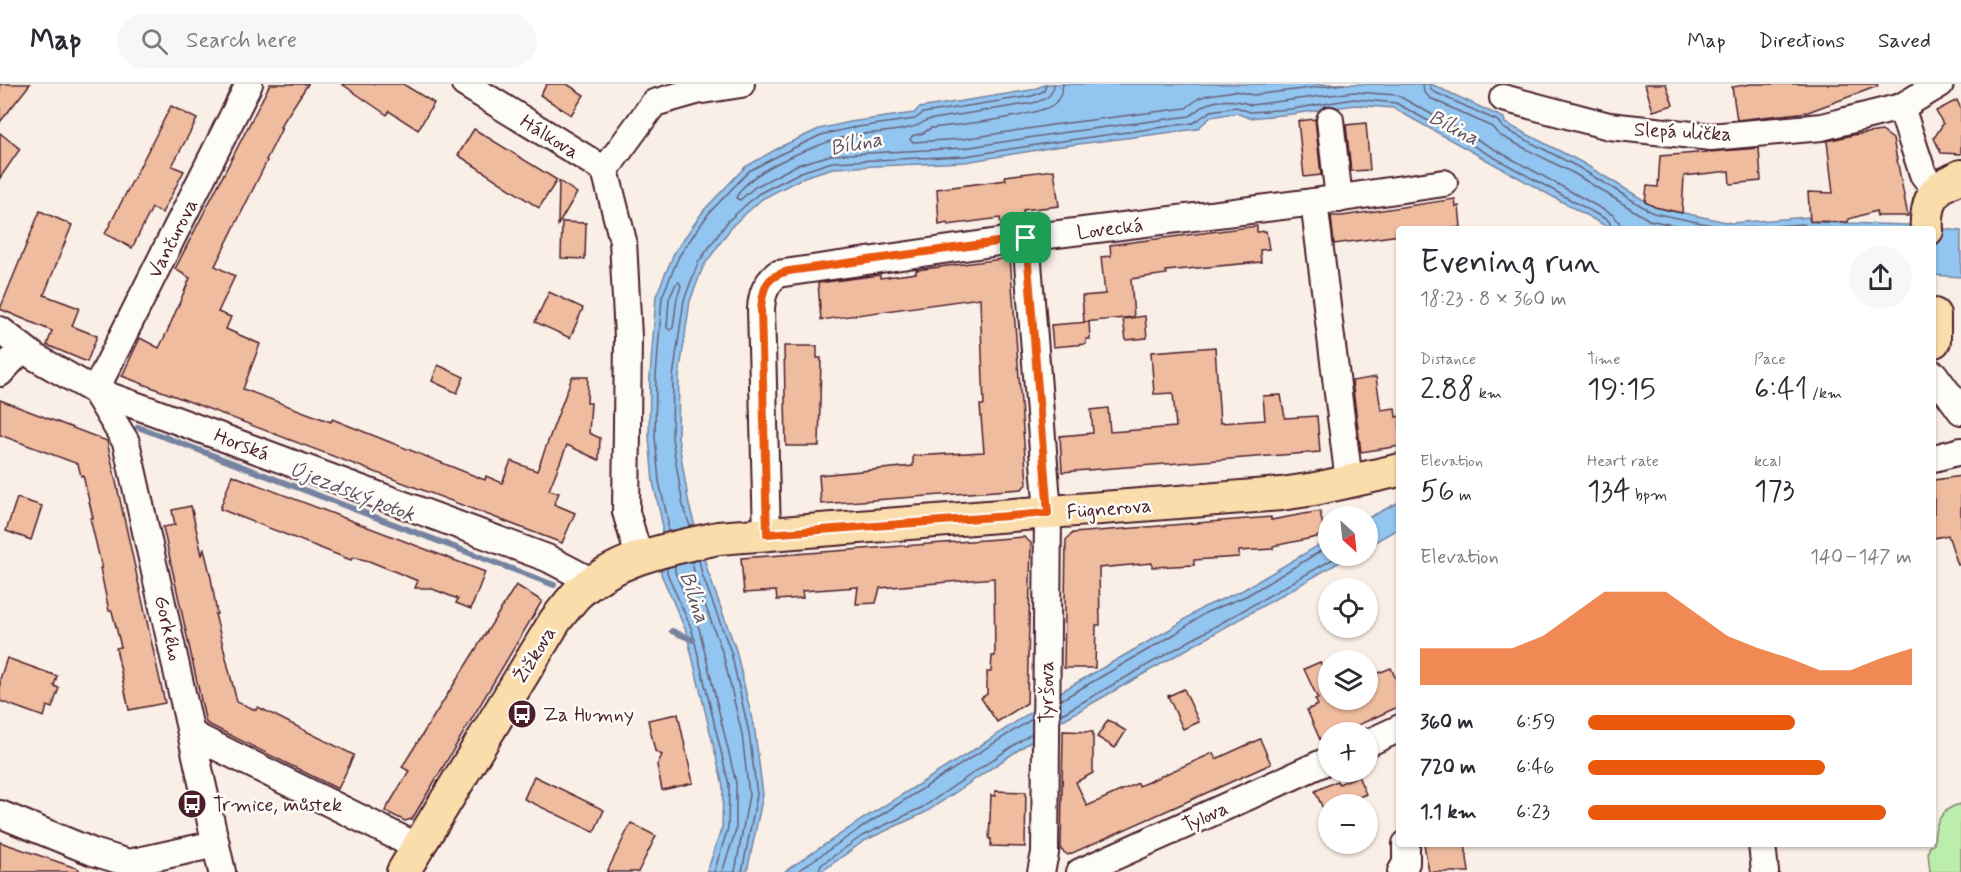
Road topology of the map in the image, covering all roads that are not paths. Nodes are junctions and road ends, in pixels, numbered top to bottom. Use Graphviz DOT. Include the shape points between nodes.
graph roads {
  1 [pos="249,84"];
  2 [pos="465,84"];
  3 [pos="741,84"];
  4 [pos="1940,84"];
  5 [pos="1503,98"];
  6 [pos="1901,107"];
  7 [pos="1330,120"];
  8 [pos="604,170"];
  9 [pos="1444,183"];
  10 [pos="1948,183"];
  11 [pos="1339,199"];
  12 [pos="1314,202"];
  13 [pos="1926,225"];
  14 [pos="1026,238"];
  15 [pos="0,330"];
  16 [pos="23,348"];
  17 [pos="0,373"];
  18 [pos="1936,377"];
  19 [pos="95,391"];
  20 [pos="1961,411"];
  21 [pos="1961,451"];
  22 [pos="1936,457"];
  23 [pos="1396,471"];
  24 [pos="1349,481"];
  25 [pos="1048,513"];
  26 [pos="767,534"];
  27 [pos="646,554"];
  28 [pos="593,582"];
  29 [pos="1396,731"];
  30 [pos="193,735"];
  31 [pos="1378,739"];
  32 [pos="1318,765"];
  33 [pos="0,814"];
  34 [pos="216,844"];
  35 [pos="1762,847"];
  36 [pos="410,859"];
  37 [pos="90,862"];
  38 [pos="222,872"];
  39 [pos="1041,872"];
  40 [pos="1080,872"];
  41 [pos="1765,872"];
  1 -- 19 [label="street, Vančurova"];
  2 -- 8 [label="street, Hálkova"];
  3 -- 8 [label="street" via="654,103"];
  4 -- 6 [label="street, Slepá ulička"];
  5 -- 6 [label="street, Slepá ulička" via="1609,126 1712,136 1822,127"];
  6 -- 10 [label="street" via="1923,174"];
  7 -- 11 [label="street"];
  8 -- 27 [label="street" via="623,241 628,337 626,512"];
  9 -- 11 [label="street, Lovecká"];
  10 -- 13 [label="main road" via="1930,204"];
  11 -- 12 [label="street, Lovecká"];
  12 -- 14 [label="street, Lovecká"];
  12 -- 24 [label="street"];
  14 -- 25 [label="street, Tyršova"];
  14 -- 26 [label="street, Lovecká" via="789,271 777,274 767,283 761,309"];
  15 -- 16 [label="street, Horská"];
  16 -- 17 [label="street"];
  16 -- 19 [label="street, Horská"];
  18 -- 20 [label="street"];
  19 -- 28 [label="street, Horská" via="547,558"];
  19 -- 30 [label="street, Gorkého" via="126,442"];
  21 -- 22 [label="street"];
  23 -- 24 [label="main road, Fügnerova"];
  24 -- 25 [label="main road, Fügnerova" via="1281,494"];
  25 -- 26 [label="main road, Fügnerova"];
  25 -- 39 [label="street, Tyršova" via="1045,853"];
  26 -- 27 [label="main road, Fügnerova" via="718,538"];
  27 -- 28 [label="main road, Žižkova"];
  28 -- 36 [label="main road, Žižkova" via="555,621"];
  29 -- 31 [label="street"];
  30 -- 34 [label="street, Gorkého"];
  30 -- 36 [label="street"];
  32 -- 40 [label="street, Tylova"];
  33 -- 37 [label="street"];
  34 -- 37 [label="street" via="129,863"];
  34 -- 38 [label="street, Gorkého"];
  35 -- 41 [label="street"];
}
